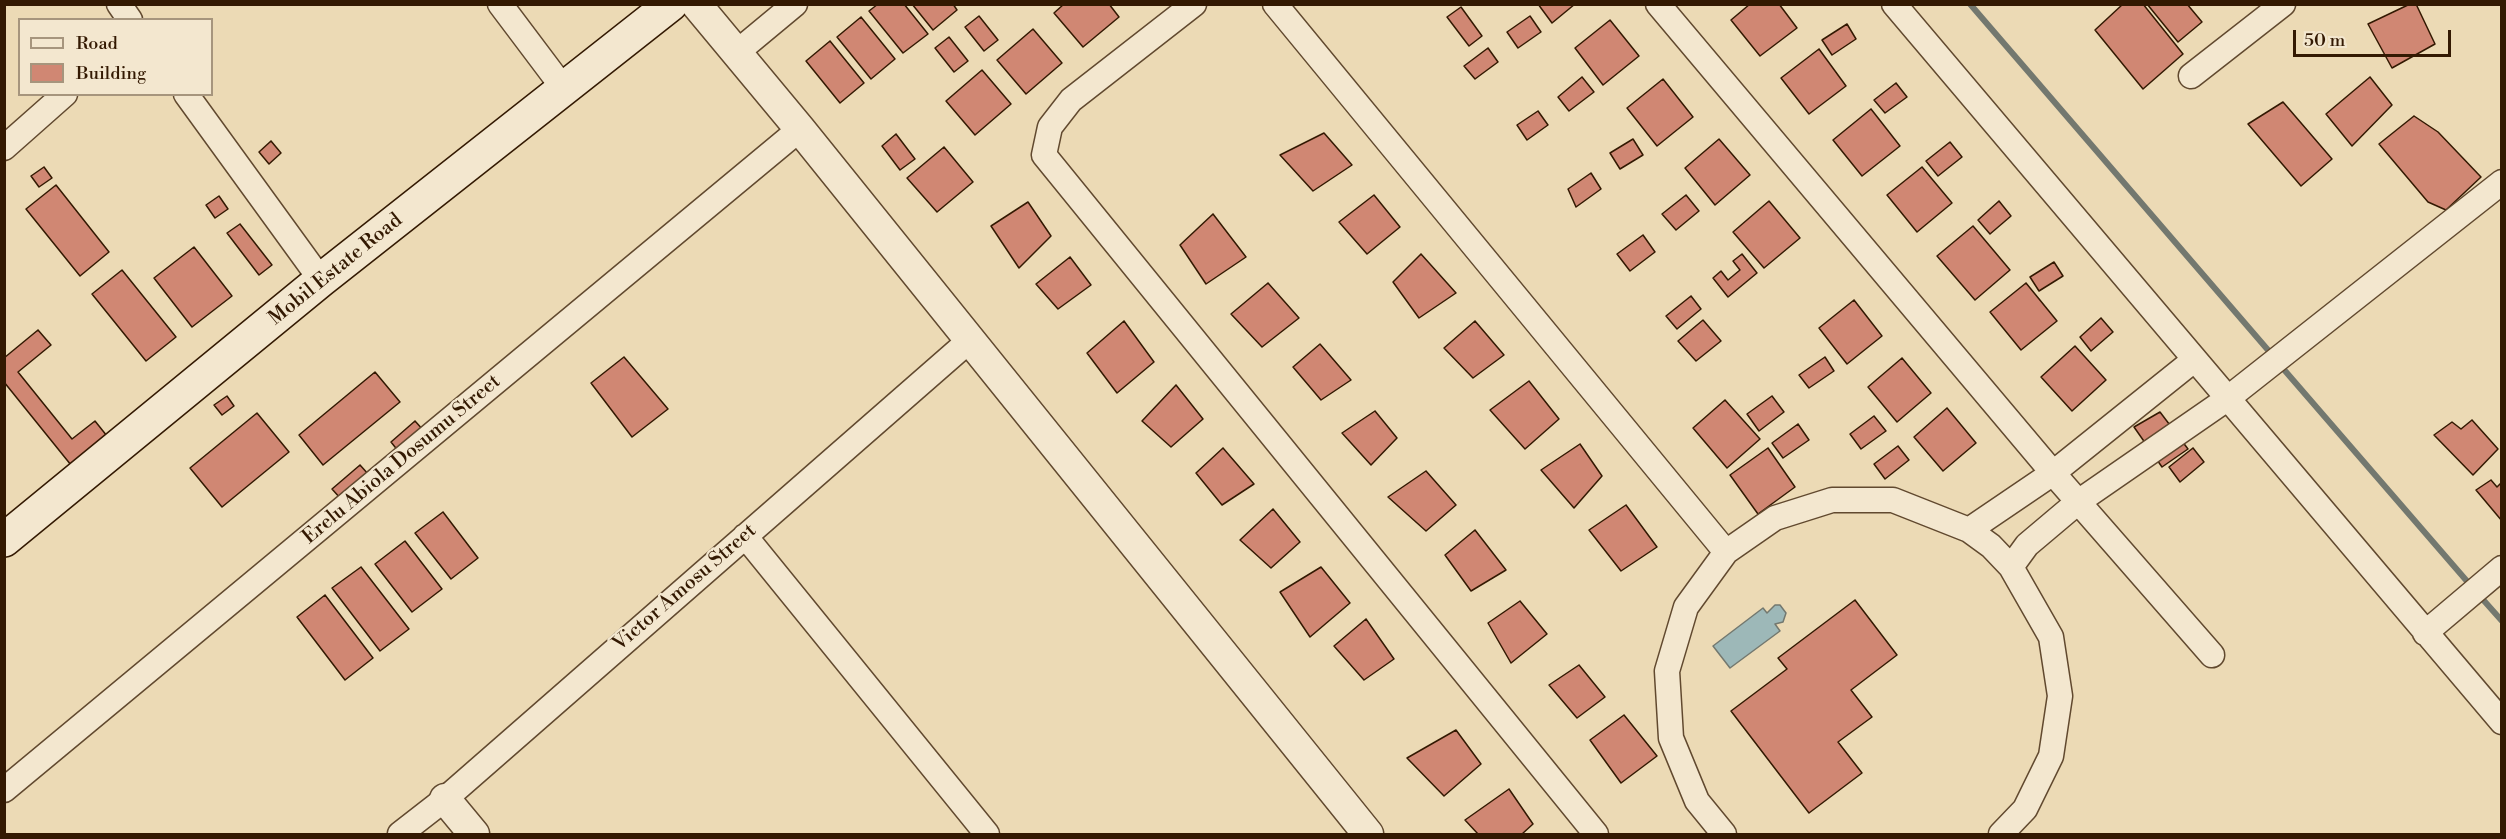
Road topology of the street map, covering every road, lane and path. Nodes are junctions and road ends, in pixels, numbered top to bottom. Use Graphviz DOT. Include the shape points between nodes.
graph roads {
  1 [pos="119,4"];
  2 [pos="500,4"];
  3 [pos="671,4"];
  4 [pos="696,4"];
  5 [pos="795,4"];
  6 [pos="1194,4"];
  7 [pos="1275,4"];
  8 [pos="1658,4"];
  9 [pos="2283,4"];
  10 [pos="1904,8"];
  11 [pos="129,18"];
  12 [pos="736,53"];
  13 [pos="2191,76"];
  14 [pos="564,89"];
  15 [pos="63,96"];
  16 [pos="187,96"];
  17 [pos="800,129"];
  18 [pos="4,148"];
  19 [pos="2502,182"];
  20 [pos="321,280"];
  21 [pos="970,340"];
  22 [pos="2194,360"];
  23 [pos="2227,399"];
  24 [pos="2053,473"];
  25 [pos="2078,502"];
  26 [pos="1969,530"];
  27 [pos="745,536"];
  28 [pos="4,540"];
  29 [pos="1726,552"];
  30 [pos="2011,567"];
  31 [pos="2498,570"];
  32 [pos="2425,633"];
  33 [pos="2212,655"];
  34 [pos="2502,722"];
  35 [pos="4,790"];
  36 [pos="445,799"];
  37 [pos="400,834"];
  38 [pos="474,834"];
  39 [pos="987,834"];
  40 [pos="1368,834"];
  41 [pos="1596,834"];
  42 [pos="1725,834"];
  43 [pos="2001,834"];
  1 -- 11 [label="street"];
  2 -- 14 [label="street"];
  3 -- 14 [label="main road, Mobil Estate Road"];
  4 -- 12 [label="street"];
  5 -- 12 [label="street"];
  6 -- 41 [label="street" via="1071,100 1050,127 1044,155"];
  7 -- 29 [label="street"];
  8 -- 24 [label="street"];
  9 -- 13 [label="street"];
  10 -- 22 [label="street"];
  12 -- 17 [label="street"];
  14 -- 20 [label="main road, Mobil Estate Road"];
  15 -- 18 [label="street"];
  16 -- 20 [label="street"];
  17 -- 21 [label="street"];
  17 -- 35 [label="street, Erelu Abiola Dosumu Street"];
  19 -- 23 [label="street"];
  20 -- 28 [label="main road, Mobil Estate Road"];
  21 -- 27 [label="street, Victor Amosu Street"];
  21 -- 40 [label="street"];
  22 -- 23 [label="street"];
  22 -- 24 [label="street"];
  23 -- 25 [label="street"];
  23 -- 32 [label="street"];
  24 -- 25 [label="street"];
  24 -- 26 [label="street"];
  25 -- 30 [label="street" via="2027,545"];
  25 -- 33 [label="street"];
  26 -- 29 [label="street" via="1893,500 1832,500 1775,518"];
  26 -- 30 [label="street"];
  27 -- 36 [label="street, Victor Amosu Street"];
  27 -- 39 [label="street"];
  29 -- 42 [label="street" via="1686,607 1667,671 1671,738 1697,801"];
  30 -- 43 [label="street" via="2051,637 2060,696 2051,756 2025,809"];
  31 -- 32 [label="street"];
  32 -- 34 [label="street"];
  36 -- 37 [label="street, Victor Amosu Street"];
  36 -- 38 [label="street"];
}
